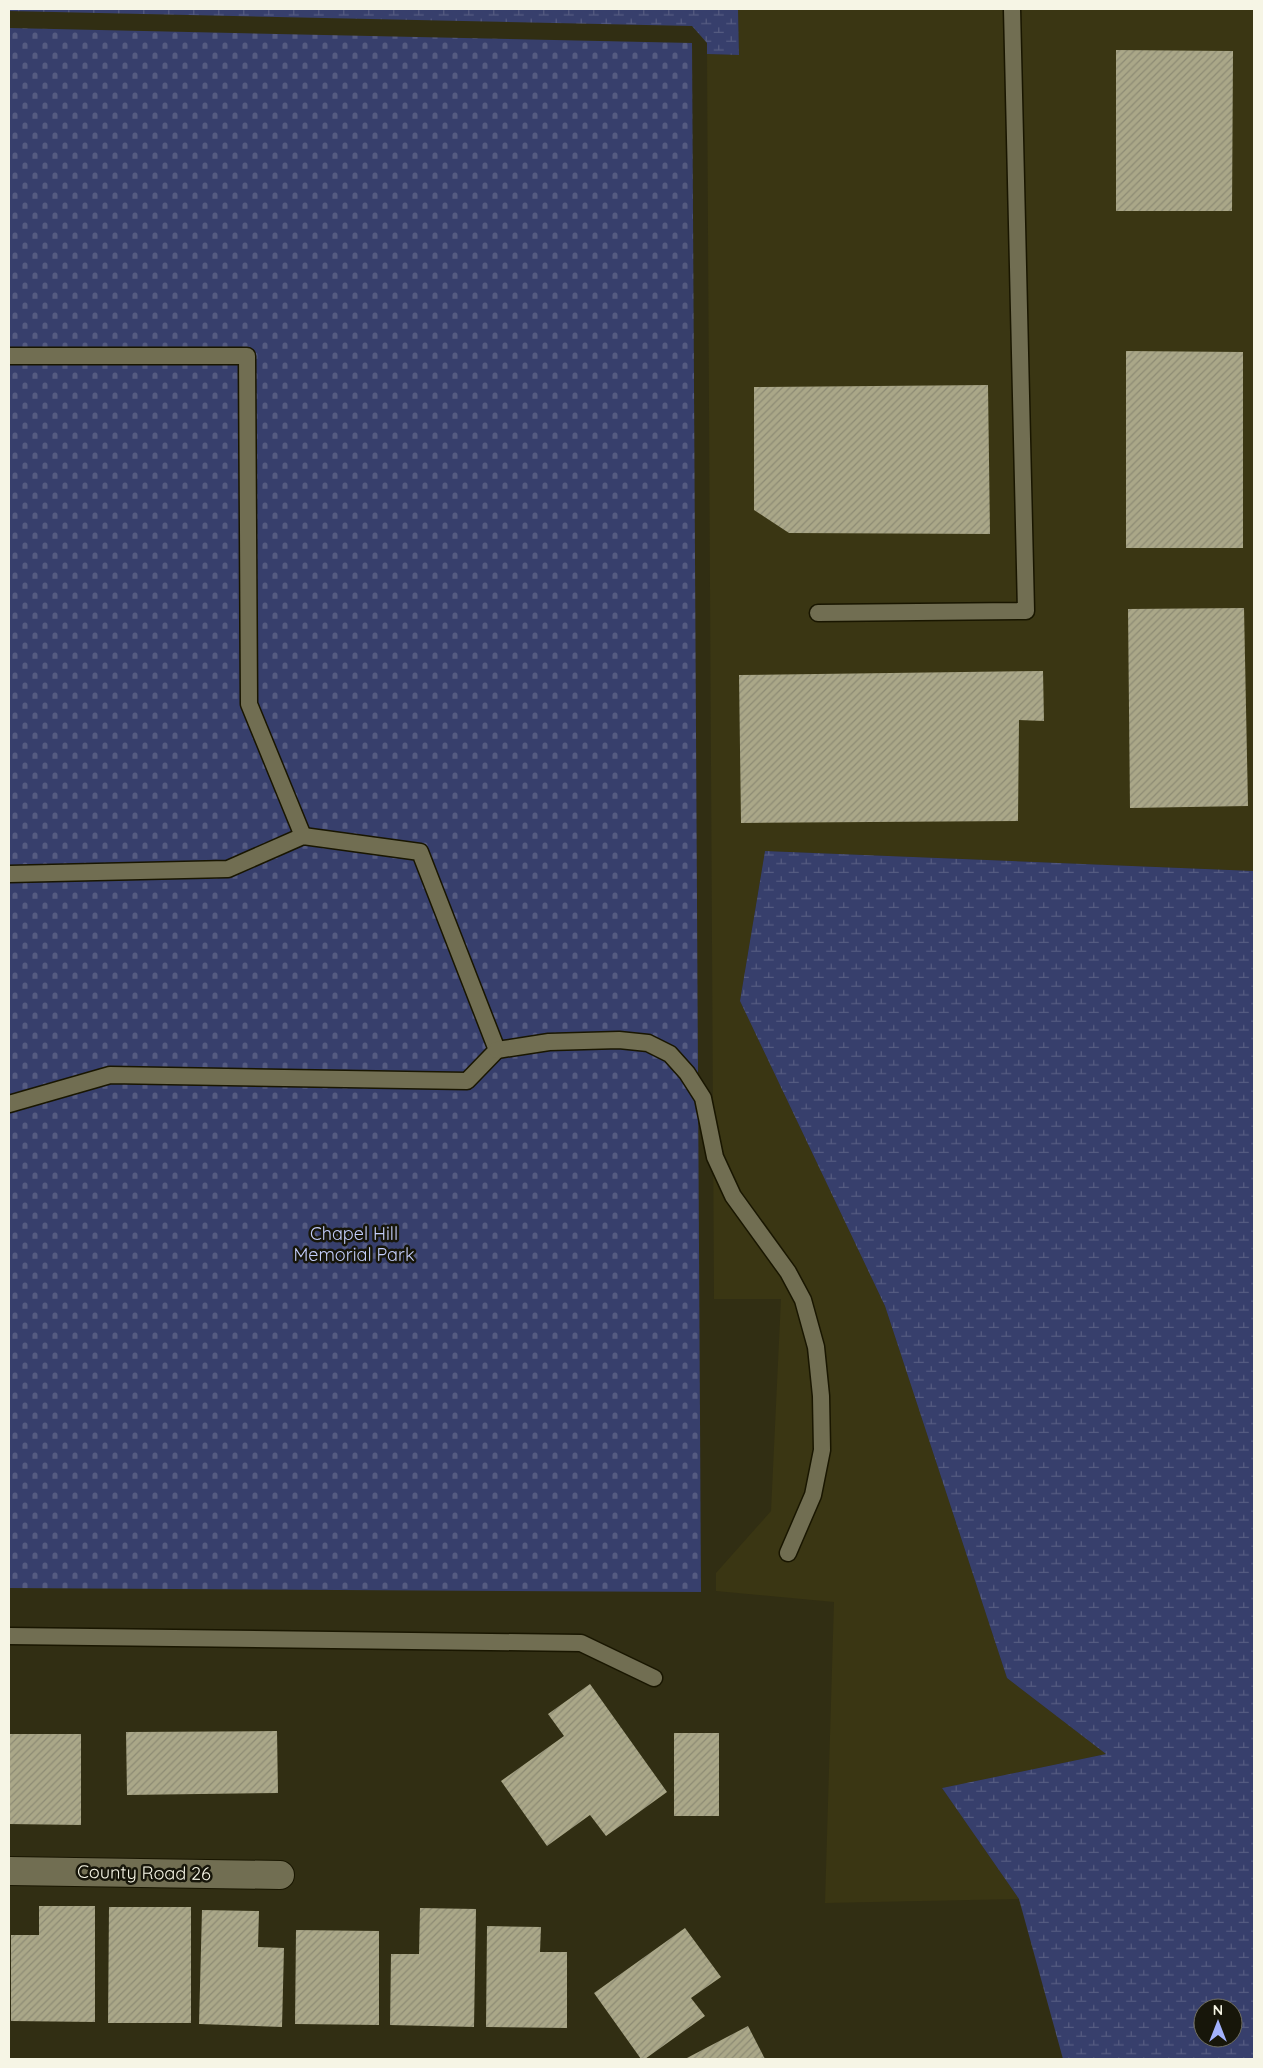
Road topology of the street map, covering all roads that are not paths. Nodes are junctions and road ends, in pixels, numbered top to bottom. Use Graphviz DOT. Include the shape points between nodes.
graph roads {
  1 [pos="1012,9"];
  2 [pos="9,356"];
  3 [pos="818,613"];
  4 [pos="303,836"];
  5 [pos="9,874"];
  6 [pos="497,1050"];
  7 [pos="9,1104"];
  8 [pos="788,1553"];
  9 [pos="9,1636"];
  10 [pos="654,1678"];
  11 [pos="9,1871"];
  12 [pos="280,1875"];
  1 -- 3 [label="lane" via="1026,611"];
  2 -- 4 [label="lane" via="247,356 249,704"];
  4 -- 5 [label="lane" via="228,869"];
  4 -- 6 [label="lane" via="420,852"];
  6 -- 7 [label="lane" via="466,1081 110,1075"];
  6 -- 8 [label="lane" via="549,1042 619,1040 648,1043 670,1054 688,1072 703,1098 716,1157 733,1196 788,1272 803,1300 816,1347 822,1450 813,1495"];
  9 -- 10 [label="lane" via="581,1643"];
  11 -- 12 [label="street, County Road 26"];
}
